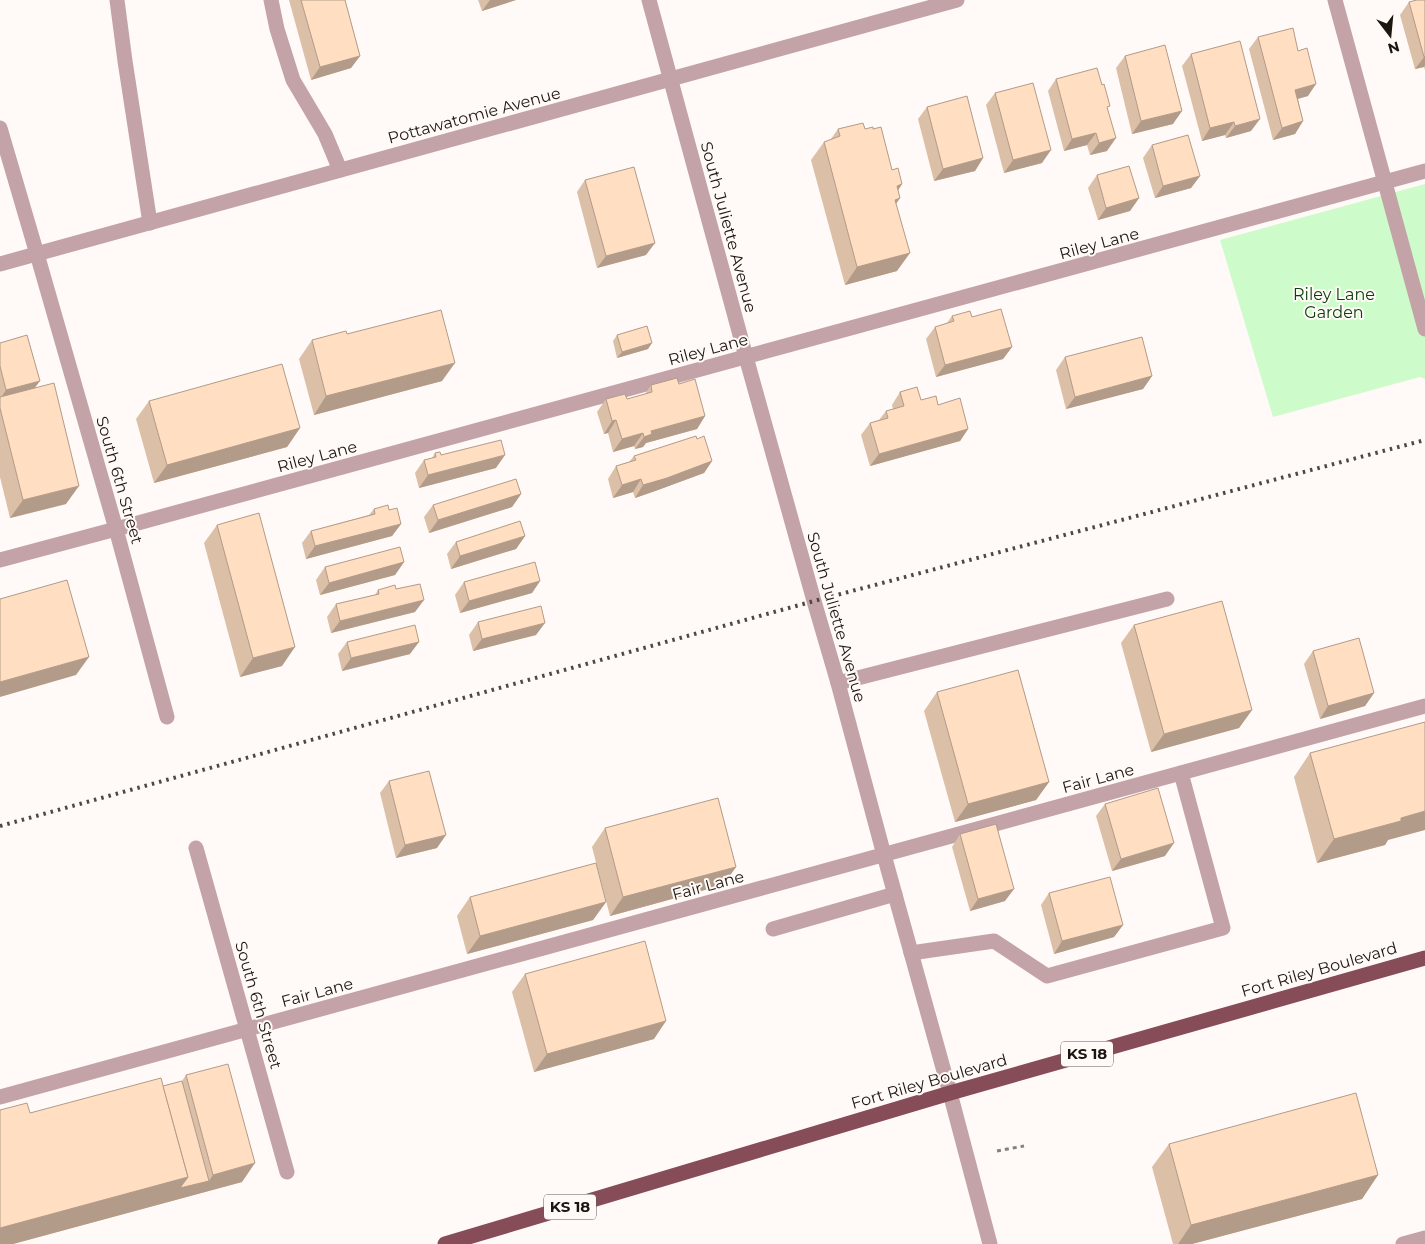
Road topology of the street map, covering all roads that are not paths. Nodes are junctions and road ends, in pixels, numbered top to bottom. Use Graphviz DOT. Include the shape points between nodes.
graph roads {
  1 [pos="117,0"];
  2 [pos="271,0"];
  3 [pos="649,0"];
  4 [pos="957,0"];
  5 [pos="1335,0"];
  6 [pos="671,79"];
  7 [pos="0,128"];
  8 [pos="340,170"];
  9 [pos="1425,171"];
  10 [pos="1385,183"];
  11 [pos="150,223"];
  12 [pos="37,254"];
  13 [pos="0,264"];
  14 [pos="1425,330"];
  15 [pos="746,357"];
  16 [pos="116,529"];
  17 [pos="0,560"];
  18 [pos="1166,599"];
  19 [pos="838,683"];
  20 [pos="1425,706"];
  21 [pos="167,717"];
  22 [pos="1181,773"];
  23 [pos="196,848"];
  24 [pos="884,855"];
  25 [pos="895,894"];
  26 [pos="773,929"];
  27 [pos="911,954"];
  28 [pos="1425,958"];
  29 [pos="247,1029"];
  30 [pos="950,1093"];
  31 [pos="0,1097"];
  32 [pos="287,1172"];
  33 [pos="1425,1238"];
  34 [pos="445,1244"];
  35 [pos="990,1244"];
  36 [pos="1403,1244"];
  1 -- 11 [label="street"];
  2 -- 8 [label="street" via="293,80 325,134"];
  3 -- 6 [label="street, South Juliette Avenue"];
  4 -- 6 [label="street, Pottawatomie Avenue"];
  5 -- 10 [label="street"];
  6 -- 8 [label="street, Pottawatomie Avenue"];
  6 -- 15 [label="street, South Juliette Avenue"];
  7 -- 12 [label="street, South 6th Street"];
  8 -- 11 [label="street, Pottawatomie Avenue"];
  9 -- 10 [label="street, Riley Lane"];
  10 -- 14 [label="street"];
  10 -- 15 [label="street, Riley Lane"];
  11 -- 12 [label="street, Pottawatomie Avenue"];
  12 -- 13 [label="street, Pottawatomie Avenue"];
  12 -- 16 [label="street, South 6th Street"];
  15 -- 16 [label="street, Riley Lane"];
  15 -- 19 [label="street, South Juliette Avenue"];
  16 -- 17 [label="street, Riley Lane"];
  16 -- 21 [label="street, South 6th Street"];
  18 -- 19 [label="street"];
  19 -- 24 [label="street, South Juliette Avenue"];
  20 -- 22 [label="street, Fair Lane"];
  22 -- 24 [label="street, Fair Lane"];
  22 -- 27 [label="street" via="1223,928 1048,976 994,941"];
  23 -- 29 [label="street, South 6th Street"];
  24 -- 25 [label="street, South Juliette Avenue"];
  24 -- 29 [label="street, Fair Lane"];
  25 -- 26 [label="street"];
  25 -- 27 [label="street, South Juliette Avenue"];
  27 -- 30 [label="street, South Juliette Avenue"];
  28 -- 30 [label="highway, Fort Riley Boulevard / KS 18"];
  29 -- 31 [label="street, Fair Lane"];
  29 -- 32 [label="street, South 6th Street"];
  30 -- 34 [label="highway, Fort Riley Boulevard / KS 18"];
  30 -- 35 [label="street, South Juliette Avenue"];
  33 -- 36 [label="street"];
}
